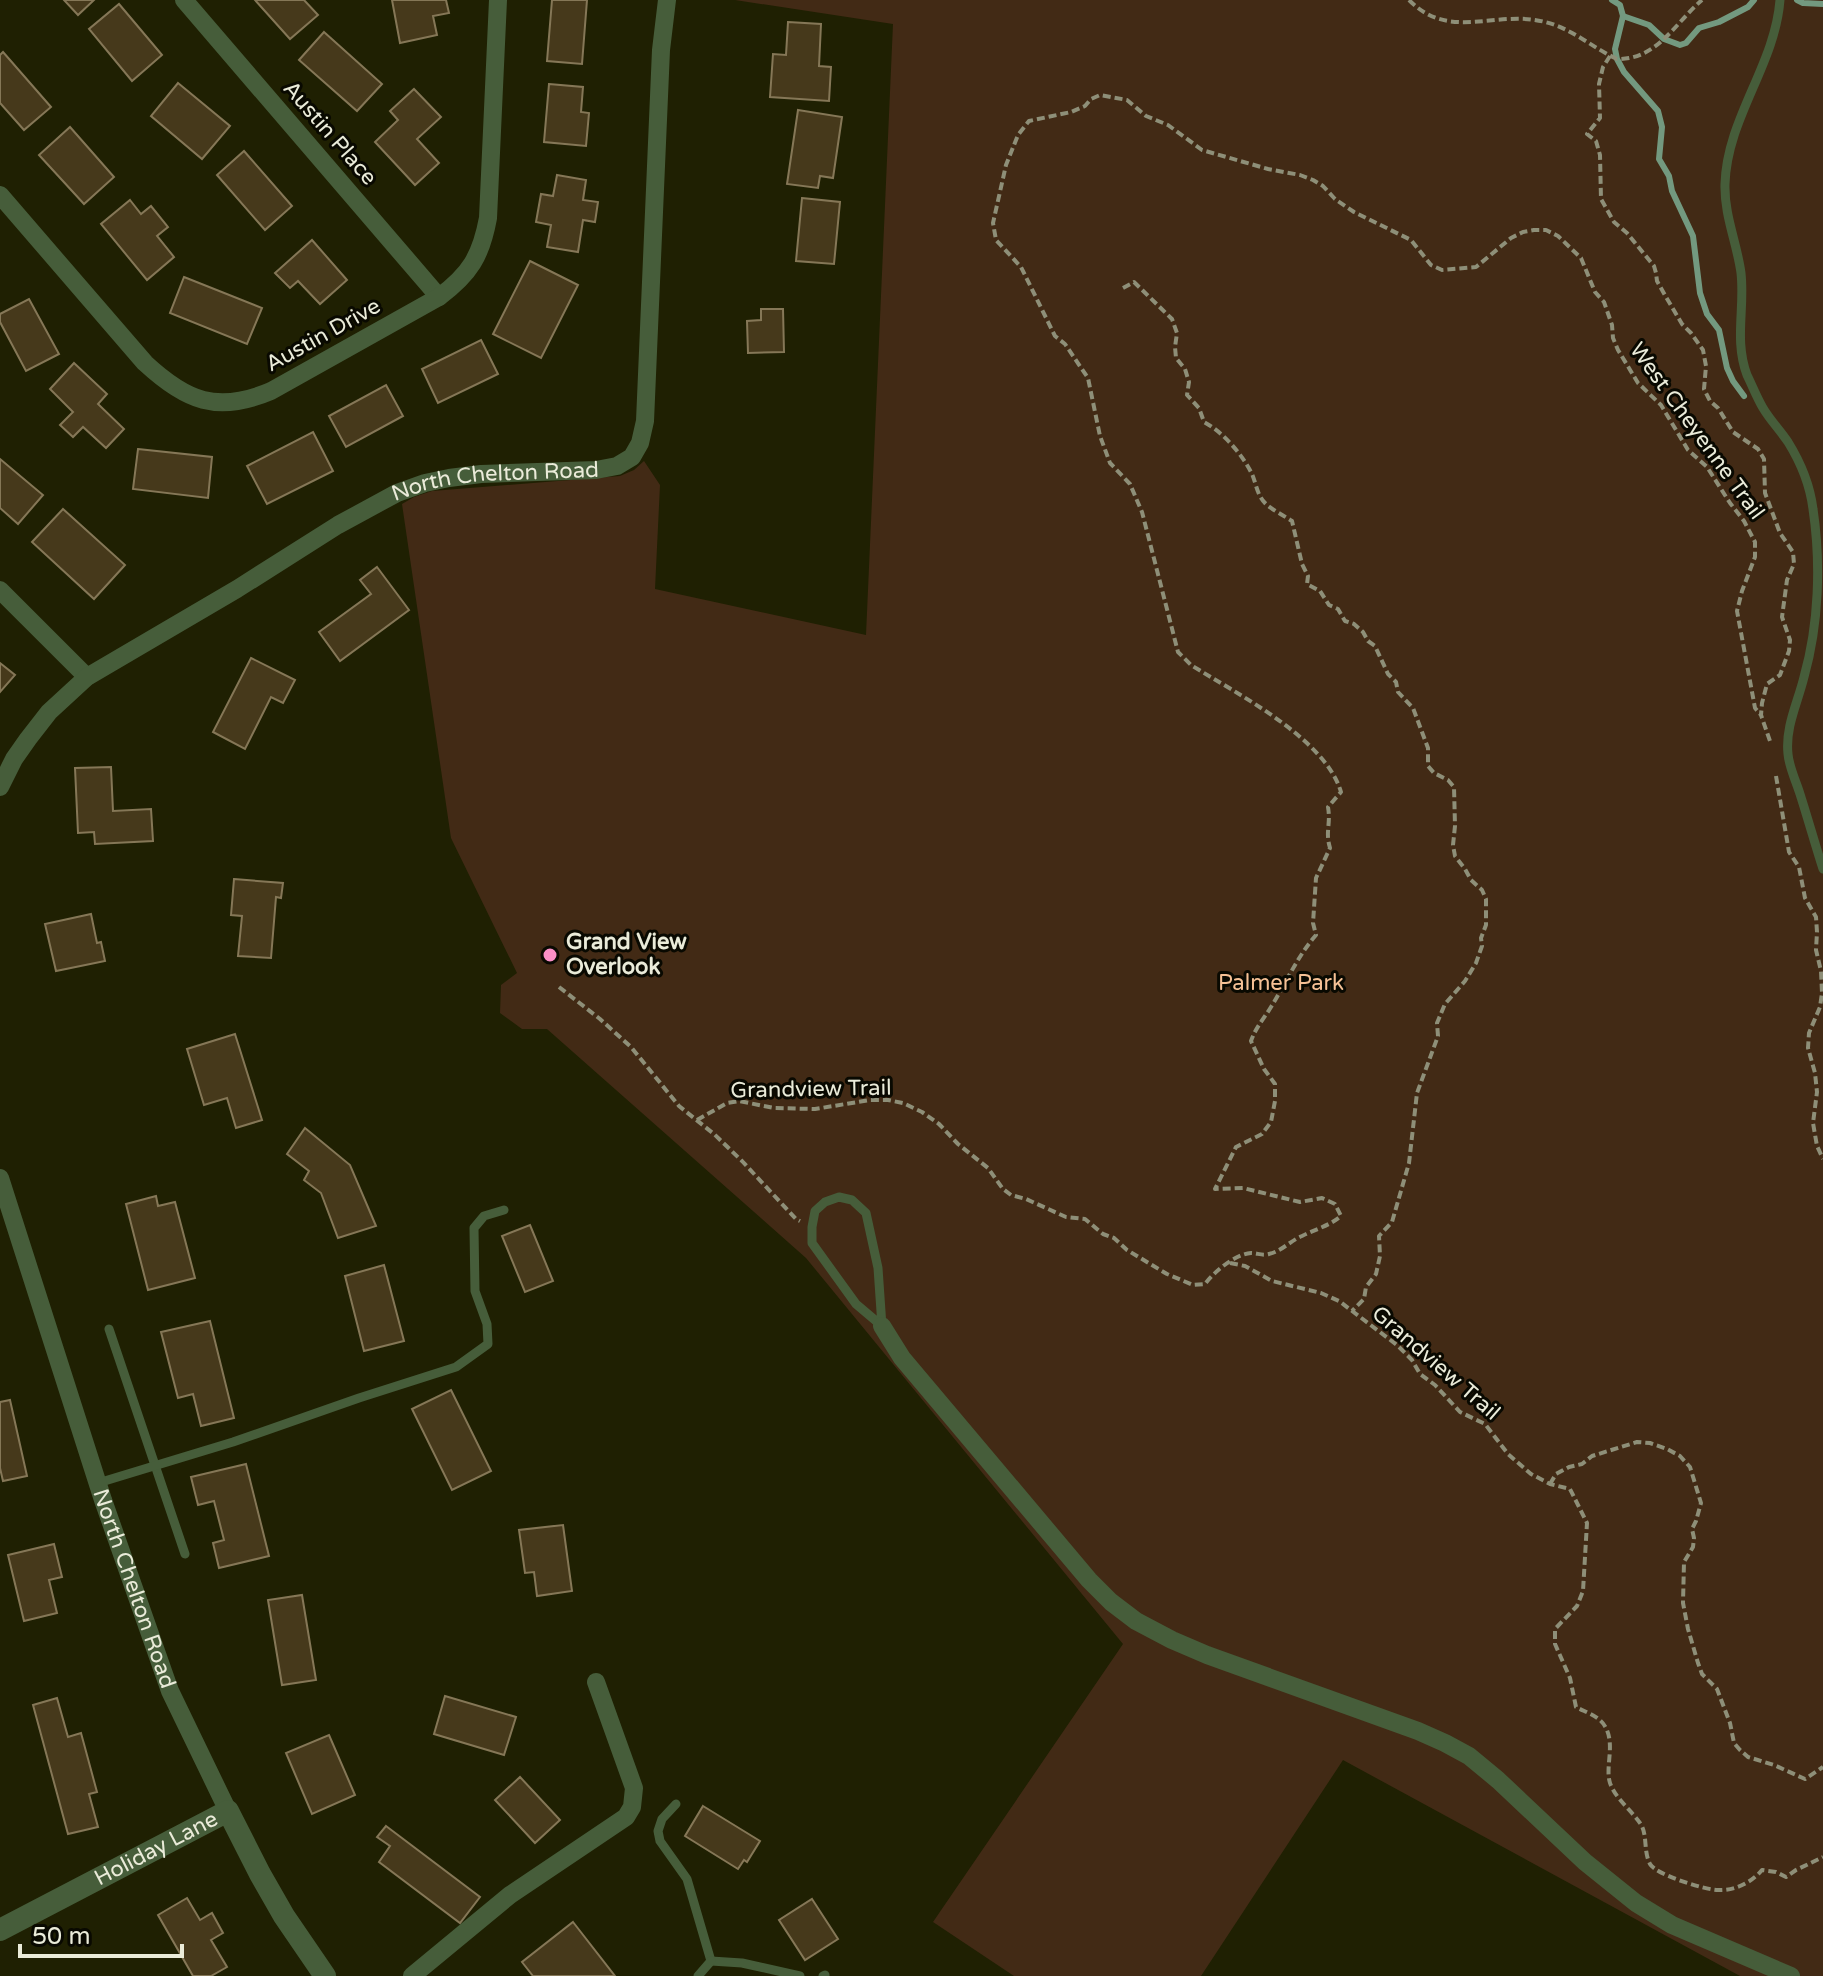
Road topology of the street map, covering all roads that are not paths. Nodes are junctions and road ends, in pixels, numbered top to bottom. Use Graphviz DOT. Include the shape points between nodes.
graph roads {
  1 [pos="184,0"];
  2 [pos="498,0"];
  3 [pos="667,0"];
  4 [pos="1780,0"];
  5 [pos="0,195"];
  6 [pos="439,297"];
  7 [pos="0,590"];
  8 [pos="87,677"];
  9 [pos="0,787"];
  10 [pos="1823,869"];
  11 [pos="0,1178"];
  12 [pos="504,1210"];
  13 [pos="882,1326"];
  14 [pos="109,1329"];
  15 [pos="156,1466"];
  16 [pos="98,1483"];
  17 [pos="185,1554"];
  18 [pos="596,1682"];
  19 [pos="676,1804"];
  20 [pos="228,1811"];
  21 [pos="0,1930"];
  22 [pos="711,1961"];
  23 [pos="325,1976"];
  24 [pos="412,1976"];
  25 [pos="698,1976"];
  26 [pos="800,1976"];
  27 [pos="1791,1976"];
  1 -- 6 [label="street, Austin Place"];
  2 -- 6 [label="street, Austin Drive" via="488,218 471,269"];
  3 -- 8 [label="street, North Chelton Road" via="645,421 632,457 596,470 481,474 397,493"];
  4 -- 10 [label="lane" via="1773,39 1728,156 1725,206 1742,288 1740,353 1763,408 1799,461 1813,509 1813,635 1791,718 1788,754"];
  5 -- 6 [label="street, Austin Drive" via="145,363 183,393 203,400 227,404 271,391"];
  7 -- 8 [label="street"];
  8 -- 9 [label="street, North Chelton Road" via="49,712"];
  11 -- 16 [label="street, North Chelton Road"];
  12 -- 15 [label="lane" via="484,1216 474,1228 475,1291 488,1344 456,1367"];
  13 -- 13 [label="lane" via="878,1268 866,1213 852,1200 825,1202 815,1211 812,1243 856,1304"];
  13 -- 27 [label="street" via="902,1358 1070,1558 1136,1621 1207,1655 1418,1731 1469,1756 1636,1903 1672,1925"];
  14 -- 15 [label="lane"];
  15 -- 16 [label="lane"];
  15 -- 17 [label="lane"];
  16 -- 20 [label="street, North Chelton Road" via="170,1691"];
  18 -- 24 [label="street" via="634,1788 626,1817 510,1895"];
  19 -- 22 [label="lane" via="662,1819 660,1841 687,1879"];
  20 -- 21 [label="street, Holiday Lane"];
  20 -- 23 [label="street, North Chelton Road" via="276,1902"];
  22 -- 25 [label="lane"];
  22 -- 26 [label="lane"];
}
